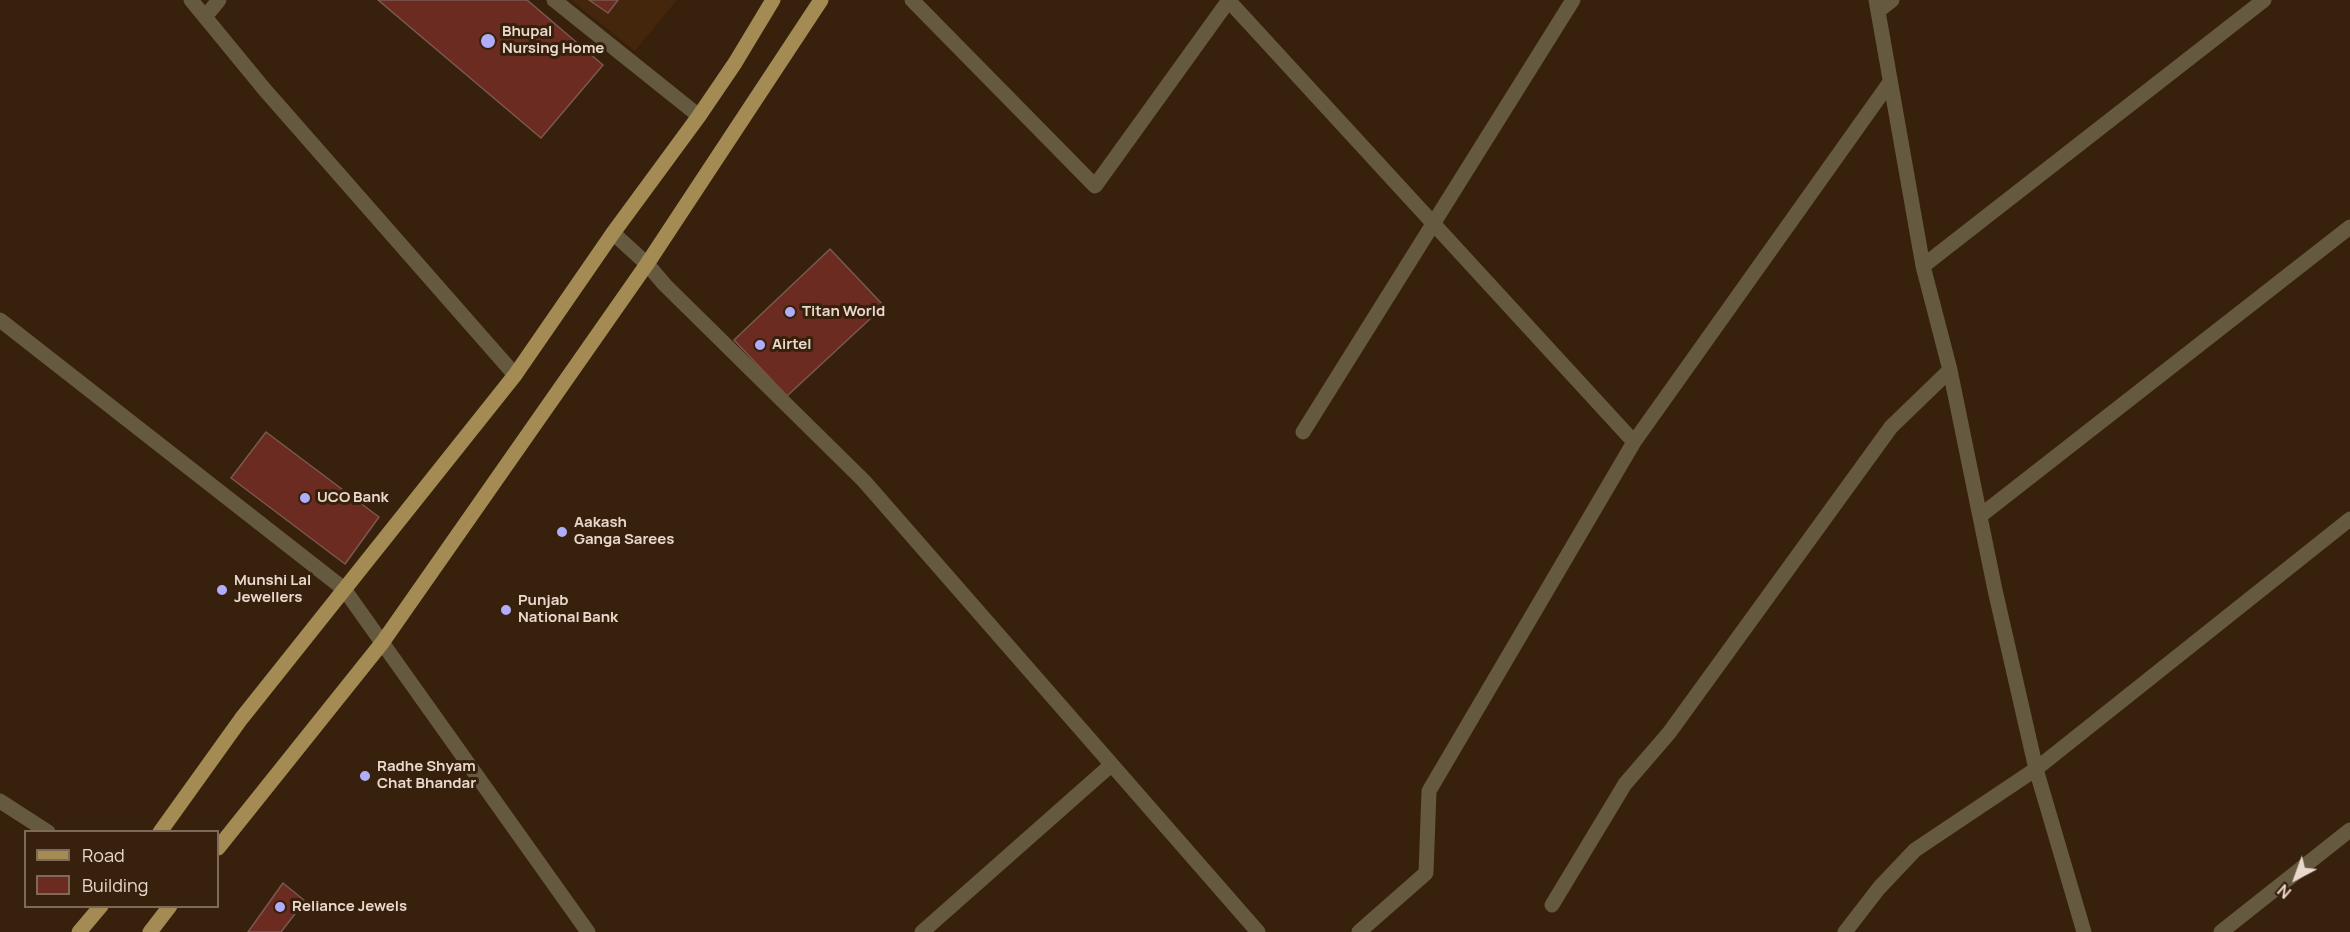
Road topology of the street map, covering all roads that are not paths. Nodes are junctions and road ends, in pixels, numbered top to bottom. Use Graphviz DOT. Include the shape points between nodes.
graph roads {
  1 [pos="191,0"];
  2 [pos="219,0"];
  3 [pos="554,0"];
  4 [pos="773,0"];
  5 [pos="821,0"];
  6 [pos="912,0"];
  7 [pos="1229,0"];
  8 [pos="1573,0"];
  9 [pos="1892,0"];
  10 [pos="2264,0"];
  11 [pos="1877,5"];
  12 [pos="205,17"];
  13 [pos="1890,82"];
  14 [pos="699,116"];
  15 [pos="1433,222"];
  16 [pos="2350,227"];
  17 [pos="613,233"];
  18 [pos="647,264"];
  19 [pos="1923,266"];
  20 [pos="0,320"];
  21 [pos="1950,370"];
  22 [pos="515,375"];
  23 [pos="1303,432"];
  24 [pos="1634,442"];
  25 [pos="1980,516"];
  26 [pos="2350,519"];
  27 [pos="344,589"];
  28 [pos="382,643"];
  29 [pos="1111,765"];
  30 [pos="2036,769"];
  31 [pos="0,801"];
  32 [pos="46,830"];
  33 [pos="161,830"];
  34 [pos="2350,830"];
  35 [pos="219,847"];
  36 [pos="1551,905"];
  37 [pos="99,908"];
  38 [pos="168,908"];
  39 [pos="79,932"];
  40 [pos="150,932"];
  41 [pos="588,932"];
  42 [pos="922,932"];
  43 [pos="1258,932"];
  44 [pos="1359,932"];
  45 [pos="1845,932"];
  46 [pos="2084,932"];
  47 [pos="2221,932"];
  1 -- 12 [label="street"];
  2 -- 12 [label="street"];
  3 -- 14 [label="street"];
  4 -- 14 [label="main road"];
  5 -- 18 [label="main road"];
  6 -- 7 [label="street" via="1095,186"];
  7 -- 15 [label="street"];
  8 -- 15 [label="street"];
  9 -- 11 [label="street"];
  10 -- 19 [label="street"];
  11 -- 13 [label="street"];
  12 -- 22 [label="street" via="264,90"];
  13 -- 19 [label="street"];
  13 -- 24 [label="street"];
  14 -- 17 [label="main road"];
  15 -- 23 [label="street"];
  15 -- 24 [label="street"];
  16 -- 25 [label="street"];
  17 -- 18 [label="street"];
  17 -- 22 [label="main road"];
  18 -- 28 [label="main road"];
  18 -- 29 [label="street" via="864,481"];
  19 -- 21 [label="street"];
  20 -- 27 [label="street"];
  21 -- 25 [label="street"];
  21 -- 36 [label="street" via="1891,427 1669,733 1625,784"];
  22 -- 27 [label="main road"];
  24 -- 44 [label="street" via="1429,791 1426,873"];
  25 -- 30 [label="street"];
  26 -- 30 [label="street"];
  27 -- 28 [label="street"];
  27 -- 33 [label="main road" via="241,719"];
  28 -- 35 [label="main road"];
  28 -- 41 [label="street"];
  29 -- 42 [label="street"];
  29 -- 43 [label="street"];
  30 -- 45 [label="street" via="1915,850"];
  30 -- 46 [label="street"];
  31 -- 32 [label="street"];
  34 -- 47 [label="street"];
  37 -- 39 [label="main road"];
  38 -- 40 [label="main road"];
}
